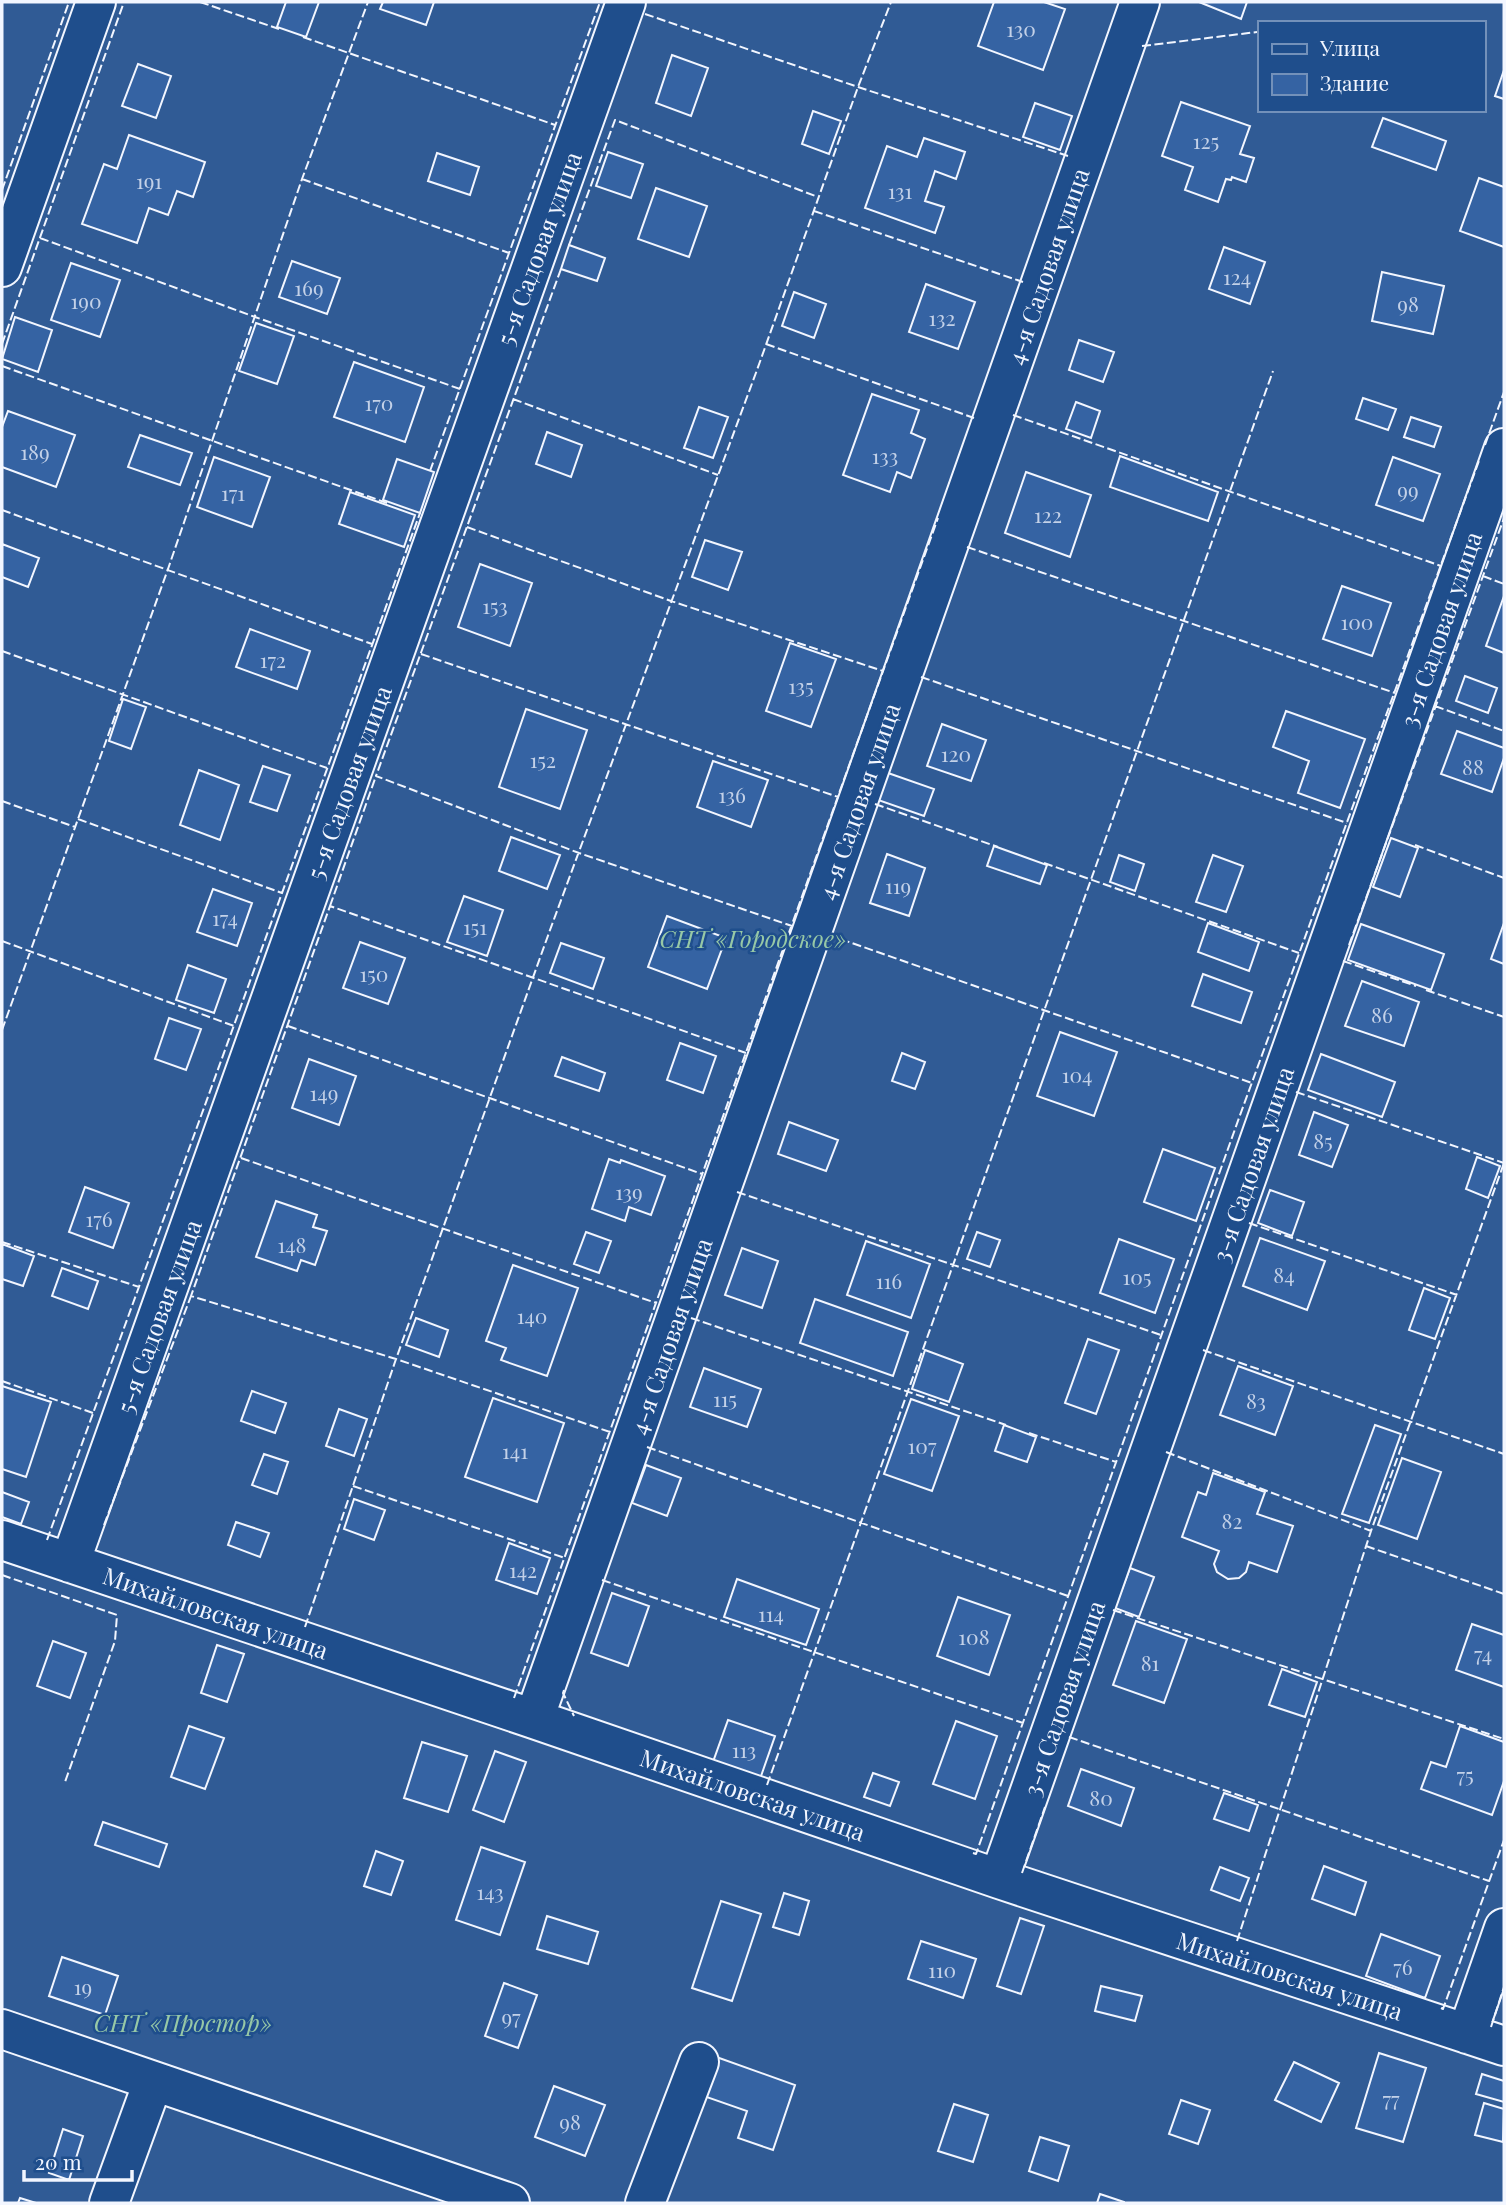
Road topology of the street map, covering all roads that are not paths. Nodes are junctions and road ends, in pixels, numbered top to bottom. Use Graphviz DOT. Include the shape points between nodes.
graph roads {
  1 [pos="96,2"];
  2 [pos="626,2"];
  3 [pos="1140,2"];
  4 [pos="2,267"];
  5 [pos="1504,448"];
  6 [pos="2,1540"];
  7 [pos="70,1563"];
  8 [pos="534,1719"];
  9 [pos="999,1879"];
  10 [pos="1504,1928"];
  11 [pos="2,2029"];
  12 [pos="1467,2034"];
  13 [pos="1504,2046"];
  14 [pos="699,2062"];
  15 [pos="153,2082"];
  16 [pos="109,2203"];
  17 [pos="510,2203"];
  18 [pos="645,2203"];
  1 -- 4 [label="street"];
  2 -- 7 [label="street, 5-я Садовая улица"];
  3 -- 8 [label="street, 4-я Садовая улица"];
  5 -- 9 [label="street, 3-я Садовая улица"];
  6 -- 7 [label="street, Михайловская улица"];
  7 -- 8 [label="street, Михайловская улица"];
  8 -- 9 [label="street, Михайловская улица"];
  9 -- 12 [label="street, Михайловская улица"];
  10 -- 12 [label="street"];
  11 -- 15 [label="street"];
  12 -- 13 [label="street, Михайловская улица"];
  14 -- 18 [label="street"];
  15 -- 16 [label="street"];
  15 -- 17 [label="street"];
}
